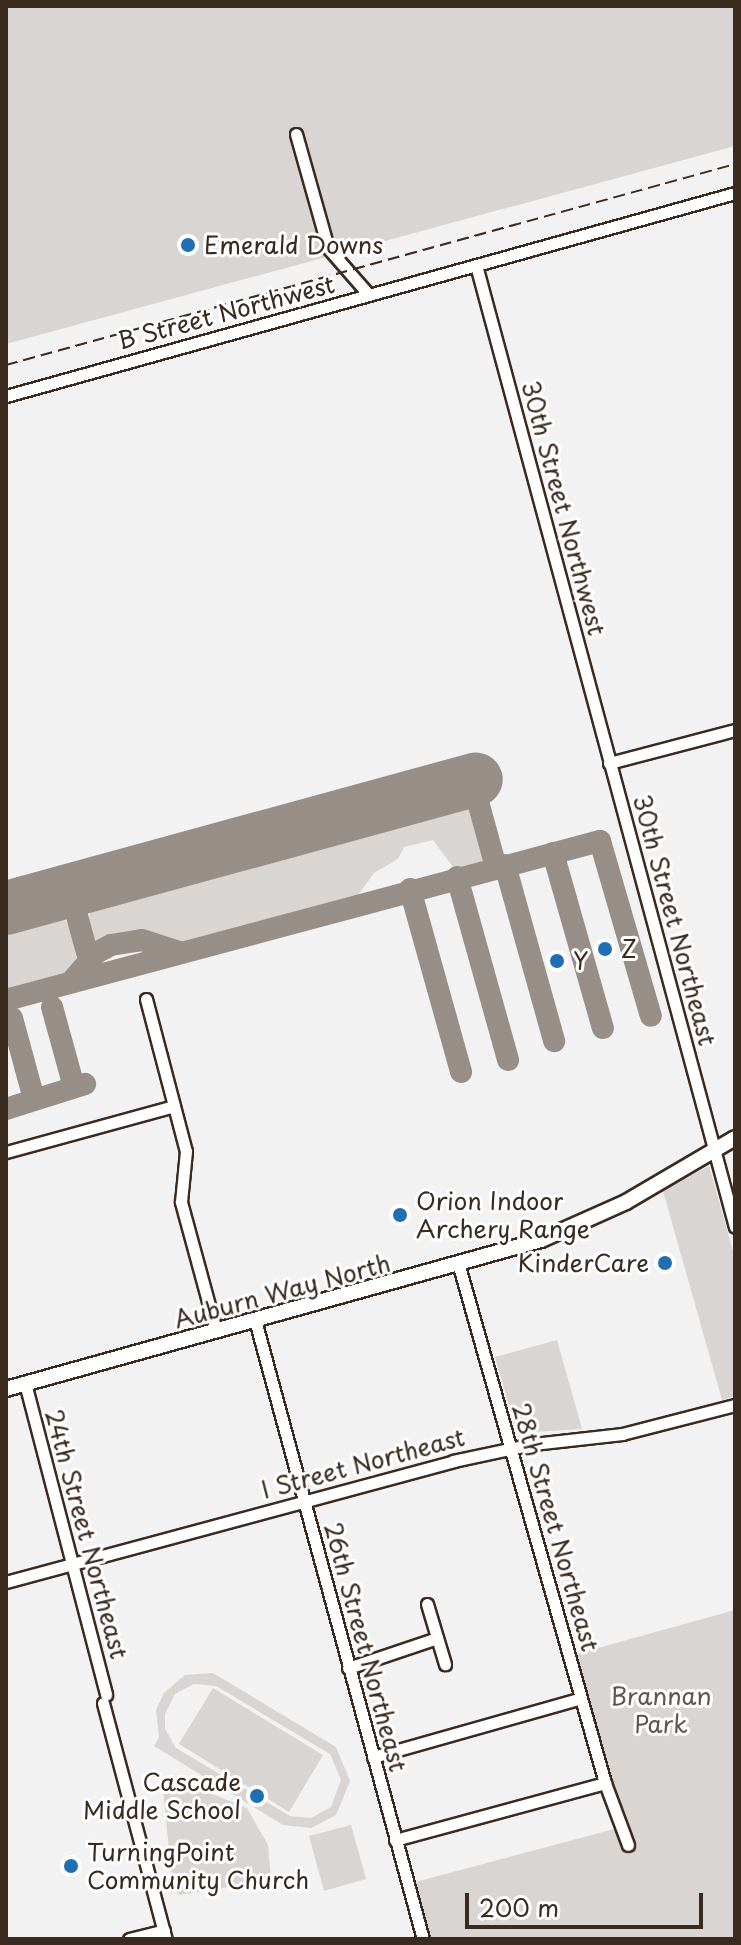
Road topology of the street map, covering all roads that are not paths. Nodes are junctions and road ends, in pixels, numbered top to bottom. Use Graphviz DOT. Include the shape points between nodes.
graph roads {
  1 [pos="296,134"];
  2 [pos="735,193"];
  3 [pos="476,265"];
  4 [pos="369,295"];
  5 [pos="6,396"];
  6 [pos="735,730"];
  7 [pos="609,763"];
  8 [pos="146,999"];
  9 [pos="174,1106"];
  10 [pos="735,1138"];
  11 [pos="714,1149"];
  12 [pos="6,1152"];
  13 [pos="735,1227"];
  14 [pos="459,1266"];
  15 [pos="255,1320"];
  16 [pos="216,1331"];
  17 [pos="25,1383"];
  18 [pos="6,1389"];
  19 [pos="735,1405"];
  20 [pos="511,1448"];
  21 [pos="303,1501"];
  22 [pos="70,1564"];
  23 [pos="6,1582"];
  24 [pos="427,1604"];
  25 [pos="437,1638"];
  26 [pos="445,1664"];
  27 [pos="348,1668"];
  28 [pos="581,1698"];
  29 [pos="373,1757"];
  30 [pos="605,1783"];
  31 [pos="395,1840"];
  32 [pos="628,1845"];
  33 [pos="165,1934"];
  34 [pos="129,1939"];
  35 [pos="423,1939"];
  1 -- 4 [label="street" via="328,248"];
  2 -- 3 [label="street, B Street Northwest"];
  3 -- 4 [label="street, B Street Northwest"];
  3 -- 7 [label="street, 30th Street Northwest"];
  4 -- 5 [label="street, B Street Northwest"];
  6 -- 7 [label="street"];
  7 -- 11 [label="street, 30th Street Northeast"];
  8 -- 9 [label="street"];
  9 -- 12 [label="street"];
  9 -- 16 [label="street" via="187,1159 181,1202"];
  10 -- 11 [label="main road, Auburn Way North"];
  11 -- 13 [label="street, 30th Street Northeast"];
  11 -- 14 [label="main road, Auburn Way North" via="583,1223"];
  14 -- 15 [label="main road, Auburn Way North"];
  14 -- 20 [label="street, 28th Street Northeast"];
  15 -- 16 [label="main road, Auburn Way North"];
  15 -- 21 [label="street, 26th Street Northeast"];
  16 -- 17 [label="main road, Auburn Way North"];
  17 -- 18 [label="main road, Auburn Way North"];
  17 -- 22 [label="street, 24th Street Northeast"];
  19 -- 20 [label="street, I Street Northeast" via="622,1434"];
  20 -- 21 [label="street, I Street Northeast"];
  20 -- 28 [label="street, 28th Street Northeast"];
  21 -- 22 [label="street, I Street Northeast"];
  21 -- 27 [label="street, 26th Street Northeast"];
  22 -- 23 [label="street, I Street Northeast"];
  22 -- 33 [label="street, 24th Street Northeast"];
  24 -- 25 [label="street"];
  25 -- 26 [label="street"];
  25 -- 27 [label="street"];
  27 -- 29 [label="street, 26th Street Northeast"];
  28 -- 29 [label="street"];
  28 -- 30 [label="street, 28th Street Northeast"];
  29 -- 31 [label="street, 26th Street Northeast"];
  30 -- 31 [label="street"];
  30 -- 32 [label="street, 28th Street Northeast"];
  31 -- 35 [label="street, 26th Street Northeast"];
  33 -- 34 [label="street"];
}
